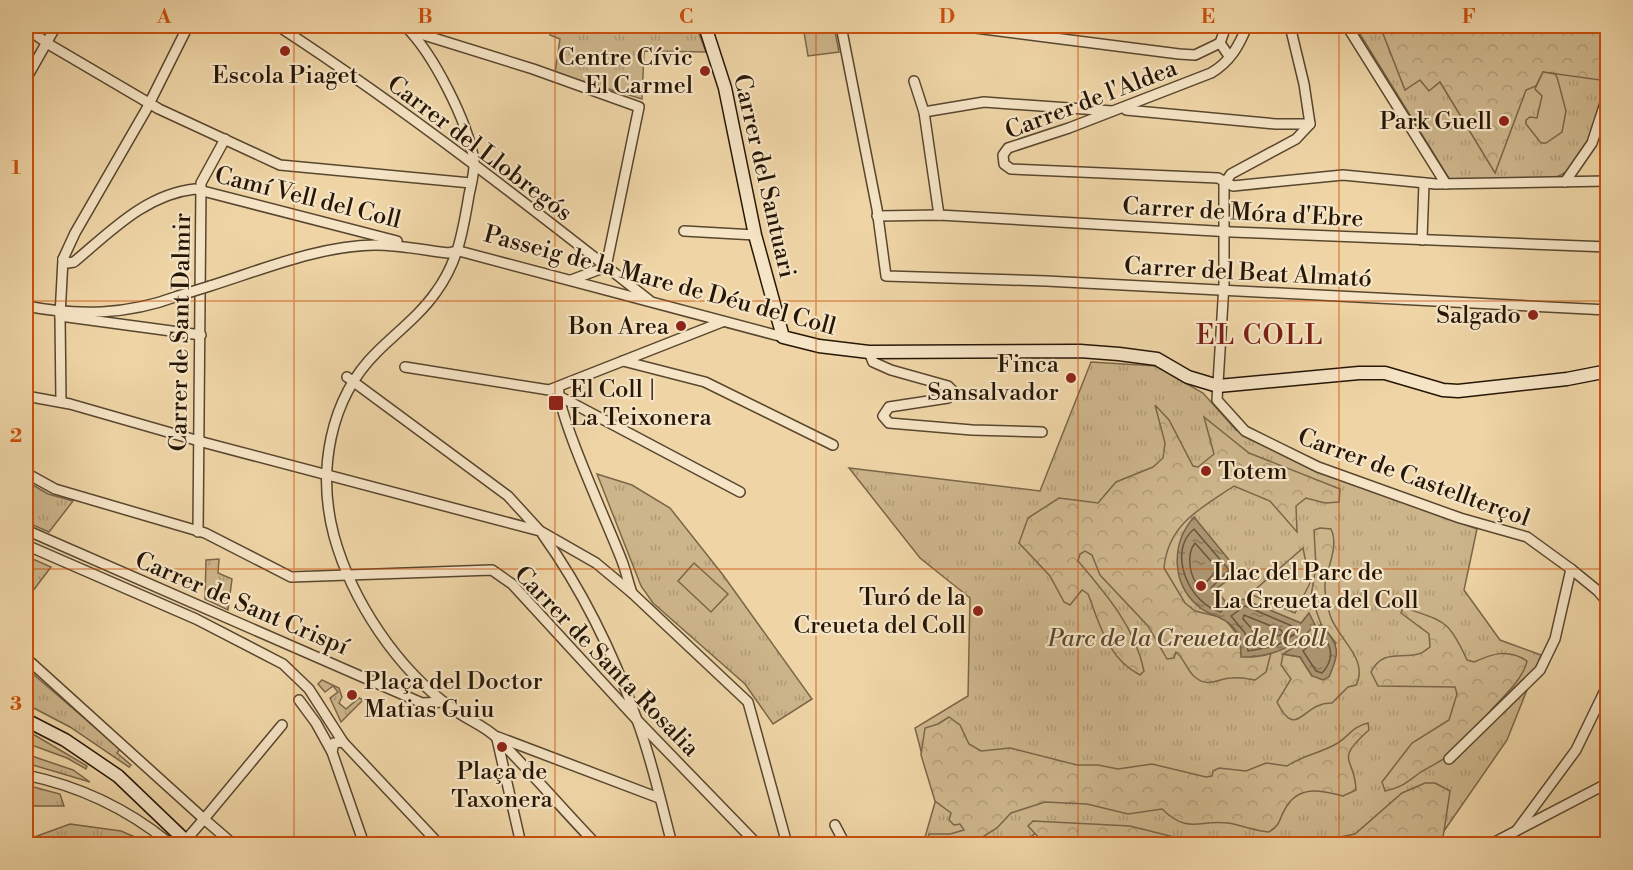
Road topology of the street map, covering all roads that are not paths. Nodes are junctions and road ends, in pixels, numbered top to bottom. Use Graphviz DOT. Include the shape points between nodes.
graph roads {
  1 [pos="56,26"];
  2 [pos="188,26"];
  3 [pos="278,26"];
  4 [pos="705,26"];
  5 [pos="841,26"];
  6 [pos="960,26"];
  7 [pos="1226,26"];
  8 [pos="1248,26"];
  9 [pos="1290,26"];
  10 [pos="1347,26"];
  11 [pos="26,28"];
  12 [pos="408,28"];
  13 [pos="46,42"];
  14 [pos="1220,43"];
  15 [pos="1229,56"];
  16 [pos="26,79"];
  17 [pos="914,81"];
  18 [pos="1608,94"];
  19 [pos="149,103"];
  20 [pos="1115,111"];
  21 [pos="924,112"];
  22 [pos="1310,124"];
  23 [pos="225,139"];
  24 [pos="474,162"];
  25 [pos="1608,181"];
  26 [pos="1225,182"];
  27 [pos="1565,182"];
  28 [pos="471,183"];
  29 [pos="1424,183"];
  30 [pos="1446,184"];
  31 [pos="201,190"];
  32 [pos="939,215"];
  33 [pos="878,216"];
  34 [pos="1223,230"];
  35 [pos="684,231"];
  36 [pos="755,235"];
  37 [pos="1422,240"];
  38 [pos="1608,247"];
  39 [pos="459,251"];
  40 [pos="63,259"];
  41 [pos="606,267"];
  42 [pos="571,280"];
  43 [pos="1223,291"];
  44 [pos="655,305"];
  45 [pos="26,306"];
  46 [pos="1608,310"];
  47 [pos="60,313"];
  48 [pos="722,322"];
  49 [pos="201,335"];
  50 [pos="783,337"];
  51 [pos="869,352"];
  52 [pos="623,362"];
  53 [pos="405,367"];
  54 [pos="1608,371"];
  55 [pos="349,379"];
  56 [pos="1218,386"];
  57 [pos="558,391"];
  58 [pos="26,396"];
  59 [pos="61,402"];
  60 [pos="1042,432"];
  61 [pos="198,440"];
  62 [pos="834,445"];
  63 [pos="26,473"];
  64 [pos="327,475"];
  65 [pos="740,492"];
  66 [pos="26,530"];
  67 [pos="540,531"];
  68 [pos="198,532"];
  69 [pos="26,544"];
  70 [pos="1571,569"];
  71 [pos="349,574"];
  72 [pos="632,593"];
  73 [pos="1608,603"];
  74 [pos="26,658"];
  75 [pos="1608,684"];
  76 [pos="299,700"];
  77 [pos="448,705"];
  78 [pos="26,720"];
  79 [pos="637,721"];
  80 [pos="282,725"];
  81 [pos="496,736"];
  82 [pos="343,742"];
  83 [pos="332,752"];
  84 [pos="1449,759"];
  85 [pos="26,775"];
  86 [pos="1608,783"];
  87 [pos="659,798"];
  88 [pos="204,819"];
  89 [pos="835,825"];
  90 [pos="1517,830"];
  91 [pos="187,843"];
  92 [pos="233,844"];
  93 [pos="364,844"];
  94 [pos="439,844"];
  95 [pos="521,844"];
  96 [pos="596,844"];
  97 [pos="672,844"];
  98 [pos="757,844"];
  99 [pos="787,844"];
  100 [pos="845,844"];
  101 [pos="1491,844"];
  1 -- 13 [label="street"];
  2 -- 19 [label="street"];
  3 -- 24 [label="street, Carrer del Llobregós"];
  4 -- 36 [label="street, Carrer del Santuari" via="726,95"];
  5 -- 33 [label="street"];
  6 -- 14 [label="street" via="1195,55"];
  7 -- 14 [label="street"];
  8 -- 15 [label="street" via="1236,51"];
  9 -- 22 [label="street"];
  10 -- 30 [label="street"];
  11 -- 13 [label="street"];
  12 -- 24 [label="street" via="440,72"];
  12 -- 41 [label="street" via="639,107"];
  13 -- 16 [label="street"];
  13 -- 19 [label="street"];
  14 -- 15 [label="street"];
  15 -- 20 [label="street, Carrer de l'Aldea" via="1226,64 1211,73"];
  17 -- 21 [label="street"];
  18 -- 27 [label="street" via="1592,143"];
  19 -- 23 [label="street"];
  19 -- 40 [label="street"];
  20 -- 21 [label="street" via="984,102"];
  20 -- 22 [label="street" via="1136,109"];
  20 -- 26 [label="street, Carrer de l'Aldea" via="1006,149 1003,160 1011,169 1218,178"];
  21 -- 32 [label="street"];
  22 -- 26 [label="street" via="1296,140 1231,174"];
  23 -- 28 [label="street" via="280,165"];
  23 -- 31 [label="street, Carrer de Sant Dalmir"];
  24 -- 28 [label="street"];
  24 -- 41 [label="street, Carrer del Llobregós"];
  25 -- 27 [label="street"];
  26 -- 29 [label="street" via="1233,186 1343,175"];
  26 -- 34 [label="street"];
  27 -- 30 [label="street"];
  28 -- 39 [label="street"];
  29 -- 30 [label="street"];
  29 -- 37 [label="street"];
  31 -- 39 [label="street, Camí Vell del Coll" via="389,240"];
  31 -- 40 [label="street, Camí Vell del Coll" via="184,190 141,208 74,262"];
  31 -- 49 [label="street, Carrer de Sant Dalmir"];
  32 -- 33 [label="street, Carrer de Móra d'Ebre"];
  32 -- 34 [label="street, Carrer de Móra d'Ebre"];
  33 -- 43 [label="street, Carrer del Beat Almató" via="886,276"];
  34 -- 37 [label="street, Carrer de Móra d'Ebre"];
  34 -- 43 [label="street"];
  35 -- 36 [label="street"];
  36 -- 50 [label="street, Carrer del Santuari"];
  37 -- 38 [label="street, Carrer de Móra d'Ebre"];
  39 -- 42 [label="street, Passeig de la Mare de Déu del Coll"];
  39 -- 47 [label="street, Passeig de la Mare de Déu del Coll, bridge" via="377,245 340,249 289,260 124,311"];
  39 -- 55 [label="street" via="437,292 419,313"];
  40 -- 47 [label="street"];
  41 -- 42 [label="street"];
  41 -- 44 [label="street, Carrer del Llobregós"];
  42 -- 44 [label="street, Passeig de la Mare de Déu del Coll"];
  43 -- 46 [label="street, Carrer del Beat Almató"];
  43 -- 56 [label="street"];
  44 -- 48 [label="street, Passeig de la Mare de Déu del Coll"];
  45 -- 47 [label="street, Passeig de la Mare de Déu del Coll"];
  47 -- 49 [label="street, Passeig de la Mare de Déu del Coll"];
  47 -- 59 [label="street"];
  48 -- 50 [label="street, Passeig de la Mare de Déu del Coll"];
  48 -- 52 [label="street"];
  49 -- 61 [label="street, Carrer de Sant Dalmir"];
  50 -- 51 [label="street, Passeig de la Mare de Déu del Coll"];
  51 -- 56 [label="street, Passeig de la Mare de Déu del Coll" via="1119,354 1157,359 1188,377"];
  51 -- 60 [label="street" via="873,362 948,386 953,392 948,398 889,407 884,413 885,421"];
  52 -- 57 [label="street"];
  52 -- 62 [label="street" via="705,382"];
  53 -- 57 [label="street"];
  54 -- 56 [label="street, Passeig de la Mare de Déu del Coll" via="1458,391 1385,373"];
  55 -- 64 [label="street" via="335,420"];
  55 -- 67 [label="street" via="508,496"];
  56 -- 70 [label="street, Carrer de Castellterçol" via="1217,400 1245,430 1318,467 1460,518 1527,537"];
  57 -- 65 [label="street"];
  57 -- 72 [label="street"];
  58 -- 59 [label="street"];
  59 -- 61 [label="street"];
  61 -- 64 [label="street"];
  61 -- 68 [label="street, Carrer de Sant Dalmir"];
  63 -- 68 [label="street, Carrer de Santa Rosalia" via="55,489"];
  64 -- 67 [label="street"];
  64 -- 71 [label="street" via="334,535"];
  66 -- 77 [label="street, Carrer de Sant Crispí" via="422,703"];
  67 -- 72 [label="street" via="596,563"];
  67 -- 79 [label="street" via="573,577"];
  68 -- 71 [label="street, Carrer de Santa Rosalia" via="291,577"];
  69 -- 82 [label="street" via="196,619 283,664 310,690"];
  70 -- 73 [label="street, Carrer de Castellterçol"];
  70 -- 84 [label="street" via="1554,639 1539,670"];
  71 -- 77 [label="street" via="375,626 412,672"];
  71 -- 79 [label="street, Carrer de Santa Rosalia" via="492,570 512,584"];
  72 -- 99 [label="street" via="748,702"];
  74 -- 88 [label="street"];
  75 -- 90 [label="street" via="1576,750"];
  76 -- 83 [label="street"];
  77 -- 81 [label="street"];
  78 -- 91 [label="street" via="65,740 118,776"];
  79 -- 87 [label="street"];
  79 -- 98 [label="street, Carrer de Santa Rosalia"];
  80 -- 88 [label="street"];
  81 -- 87 [label="street"];
  81 -- 95 [label="street"];
  81 -- 96 [label="street"];
  82 -- 83 [label="street" via="334,743"];
  82 -- 94 [label="street"];
  83 -- 93 [label="street"];
  85 -- 91 [label="street" via="94,796 142,821 168,842"];
  86 -- 90 [label="street"];
  87 -- 97 [label="street"];
  88 -- 91 [label="street"];
  88 -- 92 [label="street"];
  89 -- 100 [label="street"];
  90 -- 101 [label="street"];
}
